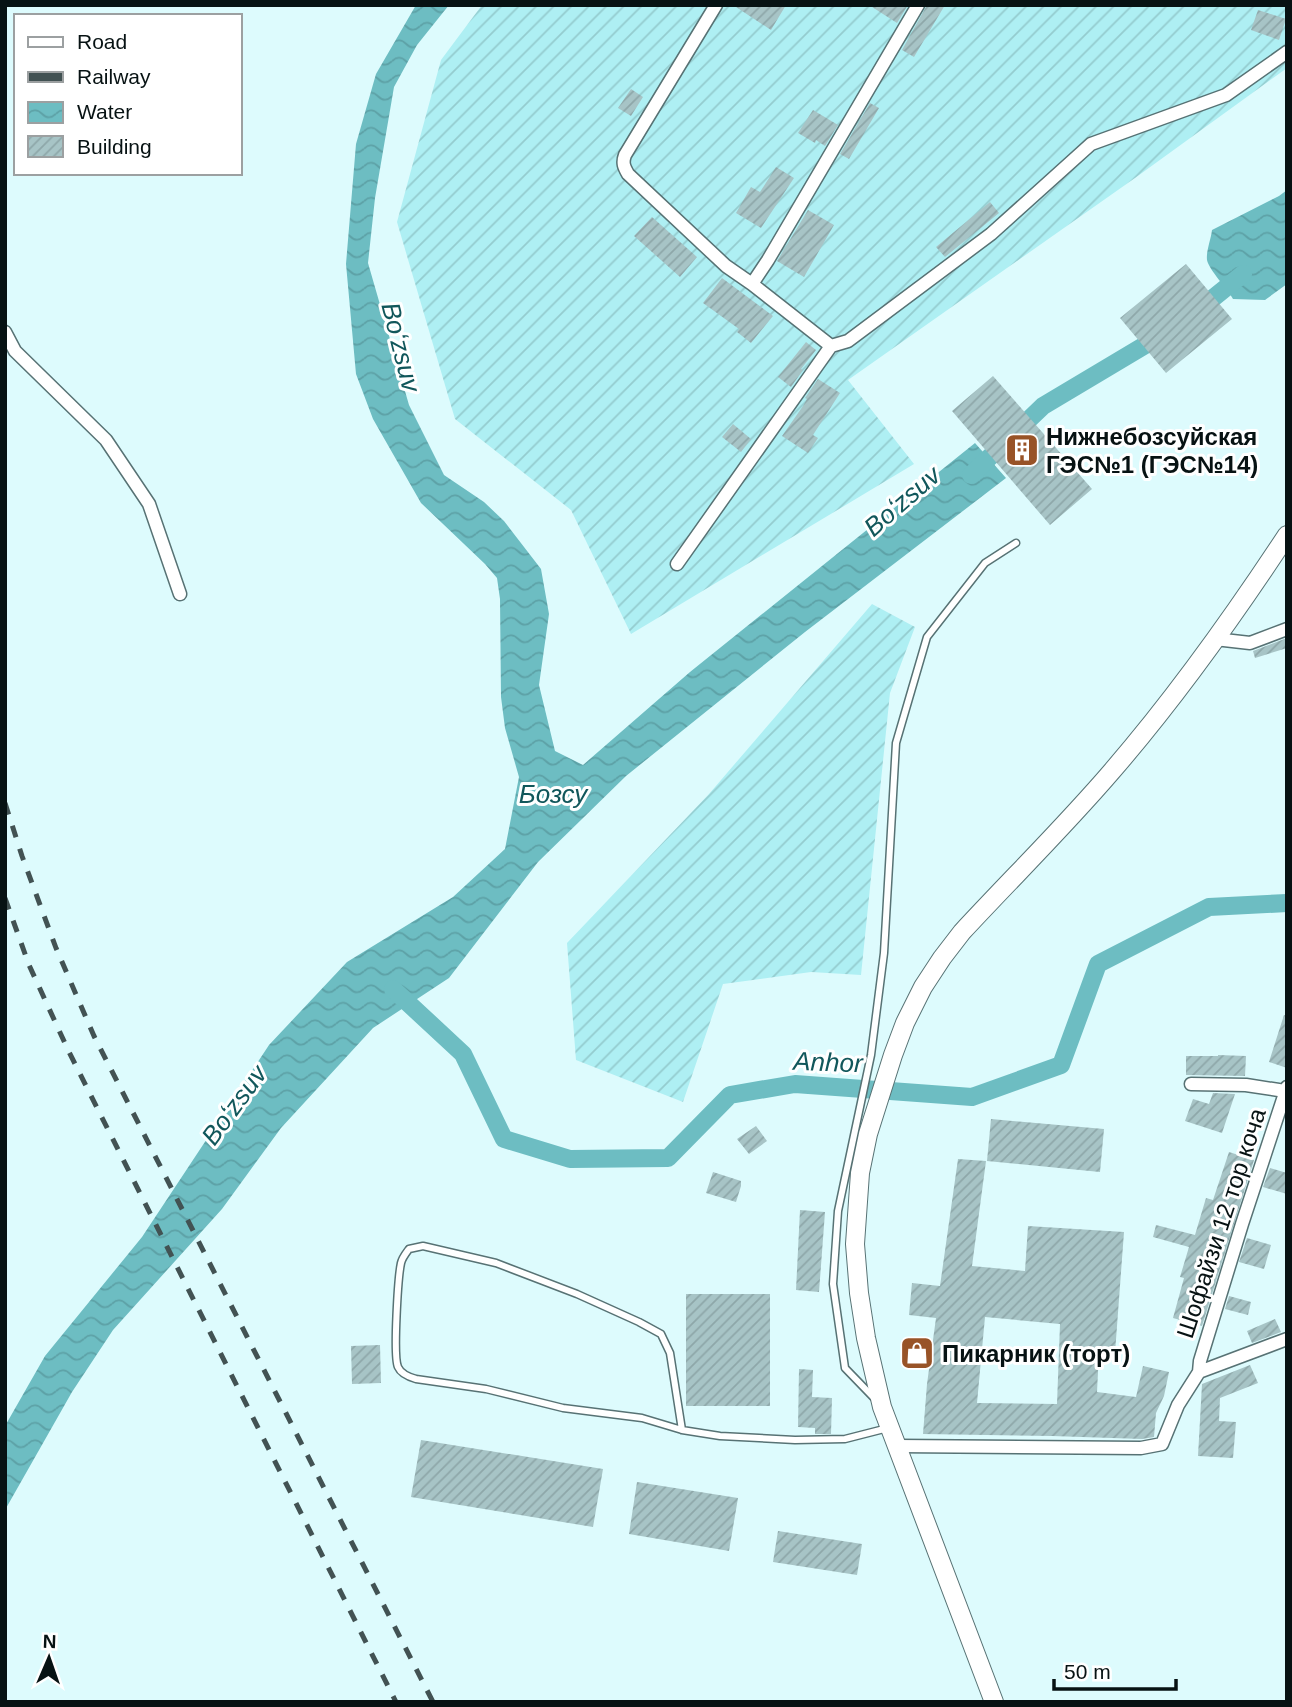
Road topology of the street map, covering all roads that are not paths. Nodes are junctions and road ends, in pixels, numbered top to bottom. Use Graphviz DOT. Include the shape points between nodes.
graph roads {
  1 [pos="716,5"];
  2 [pos="918,5"];
  3 [pos="1287,52"];
  4 [pos="752,284"];
  5 [pos="5,332"];
  6 [pos="831,346"];
  7 [pos="1287,535"];
  8 [pos="1016,543"];
  9 [pos="677,564"];
  10 [pos="180,594"];
  11 [pos="1287,629"];
  12 [pos="1215,639"];
  13 [pos="1191,1084"];
  14 [pos="1286,1089"];
  15 [pos="860,1135"];
  16 [pos="1287,1339"];
  17 [pos="1199,1372"];
  18 [pos="883,1407"];
  19 [pos="890,1427"];
  20 [pos="682,1430"];
  21 [pos="897,1446"];
  22 [pos="994,1702"];
  1 -- 4 [label="street" via="623,161 628,174 726,266"];
  2 -- 4 [label="street"];
  3 -- 6 [label="street" via="1226,95 1091,144 991,234 848,341"];
  4 -- 6 [label="street"];
  5 -- 10 [label="street" via="15,351 106,440 149,504"];
  6 -- 9 [label="street"];
  7 -- 12 [label="main road"];
  8 -- 15 [label="lane" via="985,563 927,637 896,743 884,953"];
  11 -- 12 [label="street" via="1250,643"];
  12 -- 15 [label="main road" via="1110,774 949,949 905,1023"];
  13 -- 14 [label="street"];
  14 -- 17 [label="street, Шофайзи 12 тор коча"];
  15 -- 18 [label="main road" via="855,1244 859,1293"];
  15 -- 18 [label="lane" via="838,1212 832,1284 845,1368"];
  16 -- 17 [label="street, Шофайзи 12 тор коча"];
  17 -- 21 [label="street, Шофайзи 12 тор коча" via="1178,1405 1162,1444 1141,1448"];
  18 -- 19 [label="main road"];
  19 -- 20 [label="lane" via="845,1439 807,1440"];
  19 -- 21 [label="main road"];
  20 -- 20 [label="lane" via="642,1418 563,1408 406,1376 398,1368 396,1354 398,1284 409,1249 423,1246 496,1263 577,1294 661,1334 670,1353"];
  21 -- 22 [label="main road"];
}
